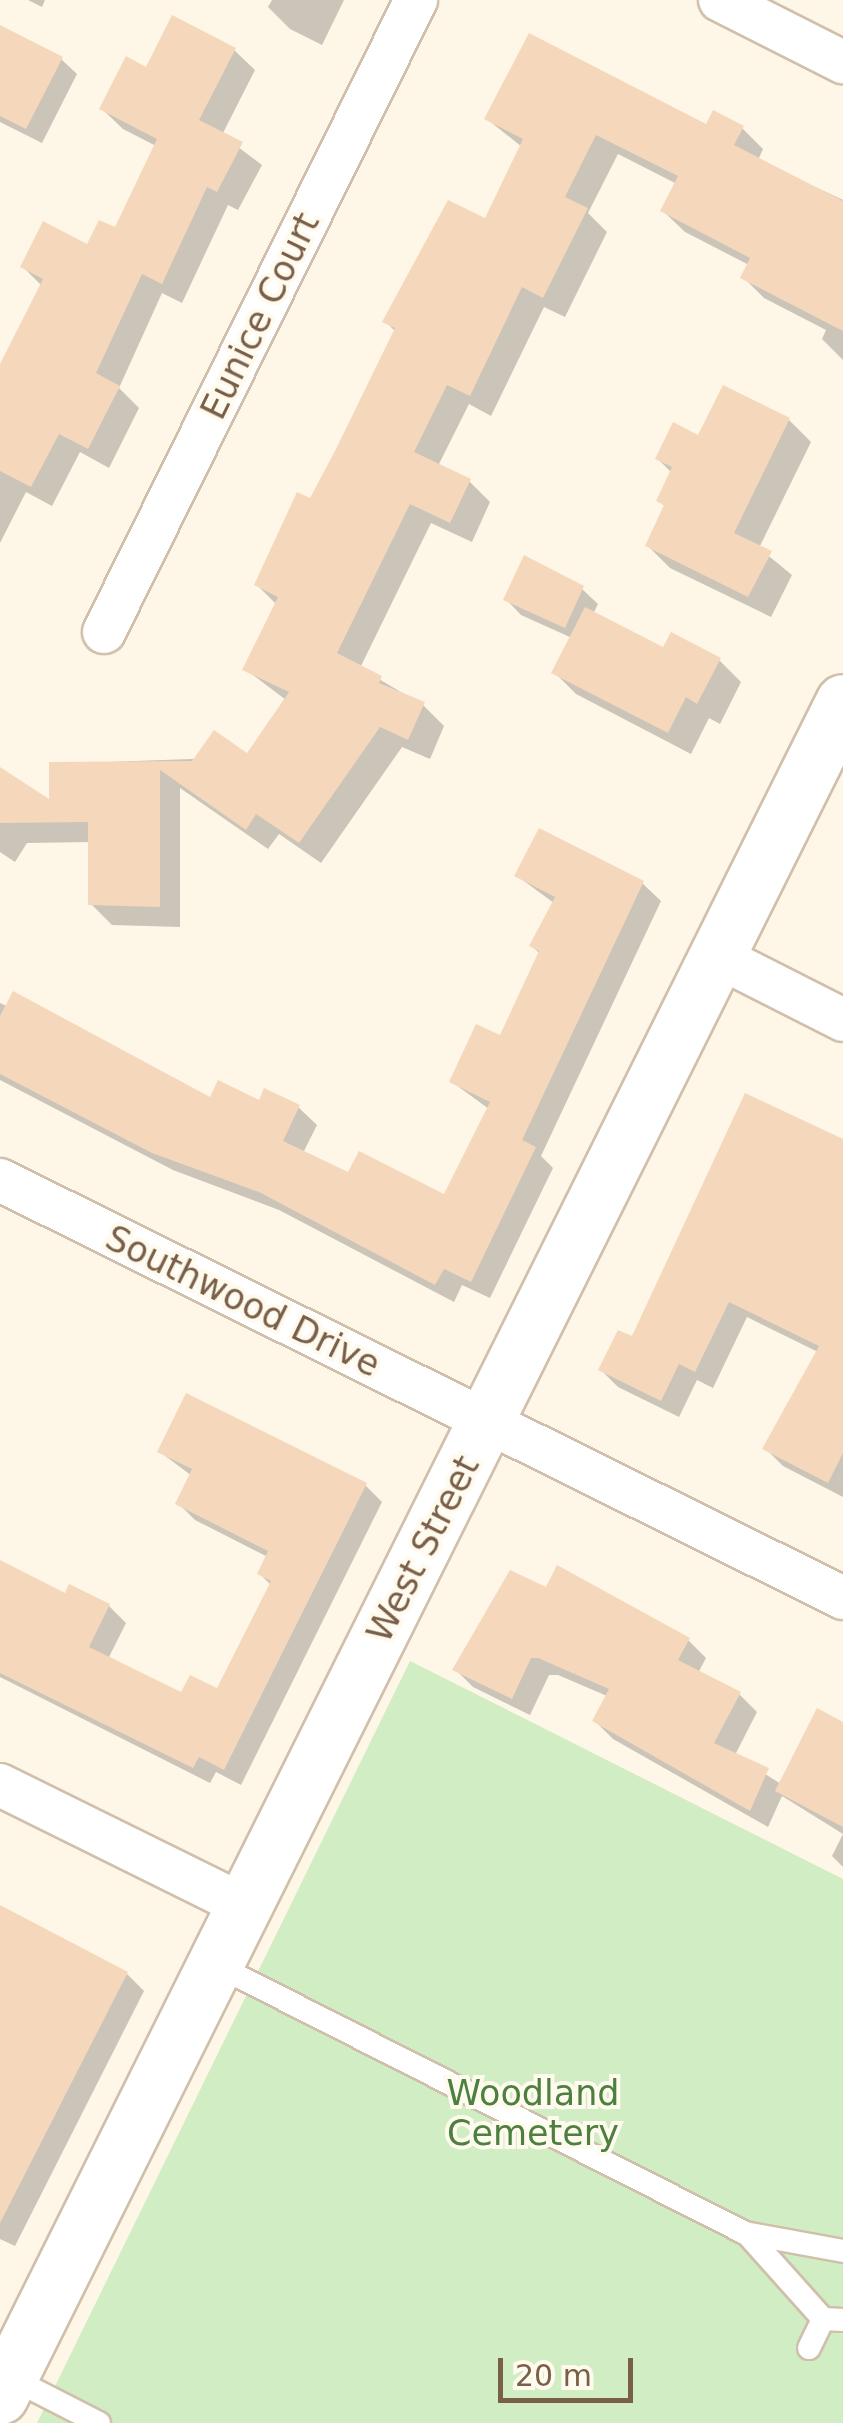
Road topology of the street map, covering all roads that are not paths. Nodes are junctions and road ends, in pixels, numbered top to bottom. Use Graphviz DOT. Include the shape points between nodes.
graph roads {
  1 [pos="416,0"];
  2 [pos="720,0"];
  3 [pos="843,62"];
  4 [pos="104,632"];
  5 [pos="843,702"];
  6 [pos="717,956"];
  7 [pos="843,1020"];
  8 [pos="0,1180"];
  9 [pos="488,1419"];
  10 [pos="843,1598"];
  11 [pos="0,1785"];
  12 [pos="244,1906"];
  13 [pos="216,1965"];
  14 [pos="745,2233"];
  15 [pos="843,2250"];
  16 [pos="833,2320"];
  17 [pos="809,2348"];
  18 [pos="3,2382"];
  19 [pos="99,2423"];
  1 -- 4 [label="street, Eunice Court"];
  2 -- 3 [label="street"];
  5 -- 6 [label="main road, West Street"];
  6 -- 7 [label="street"];
  6 -- 9 [label="main road, West Street"];
  8 -- 9 [label="street, Southwood Drive"];
  9 -- 10 [label="street, Southwood Drive"];
  9 -- 12 [label="main road, West Street"];
  11 -- 12 [label="street"];
  12 -- 13 [label="main road, West Street"];
  13 -- 14 [label="lane"];
  13 -- 18 [label="main road, West Street"];
  14 -- 15 [label="lane"];
  14 -- 16 [label="lane"];
  16 -- 17 [label="lane"];
  18 -- 19 [label="lane"];
}
